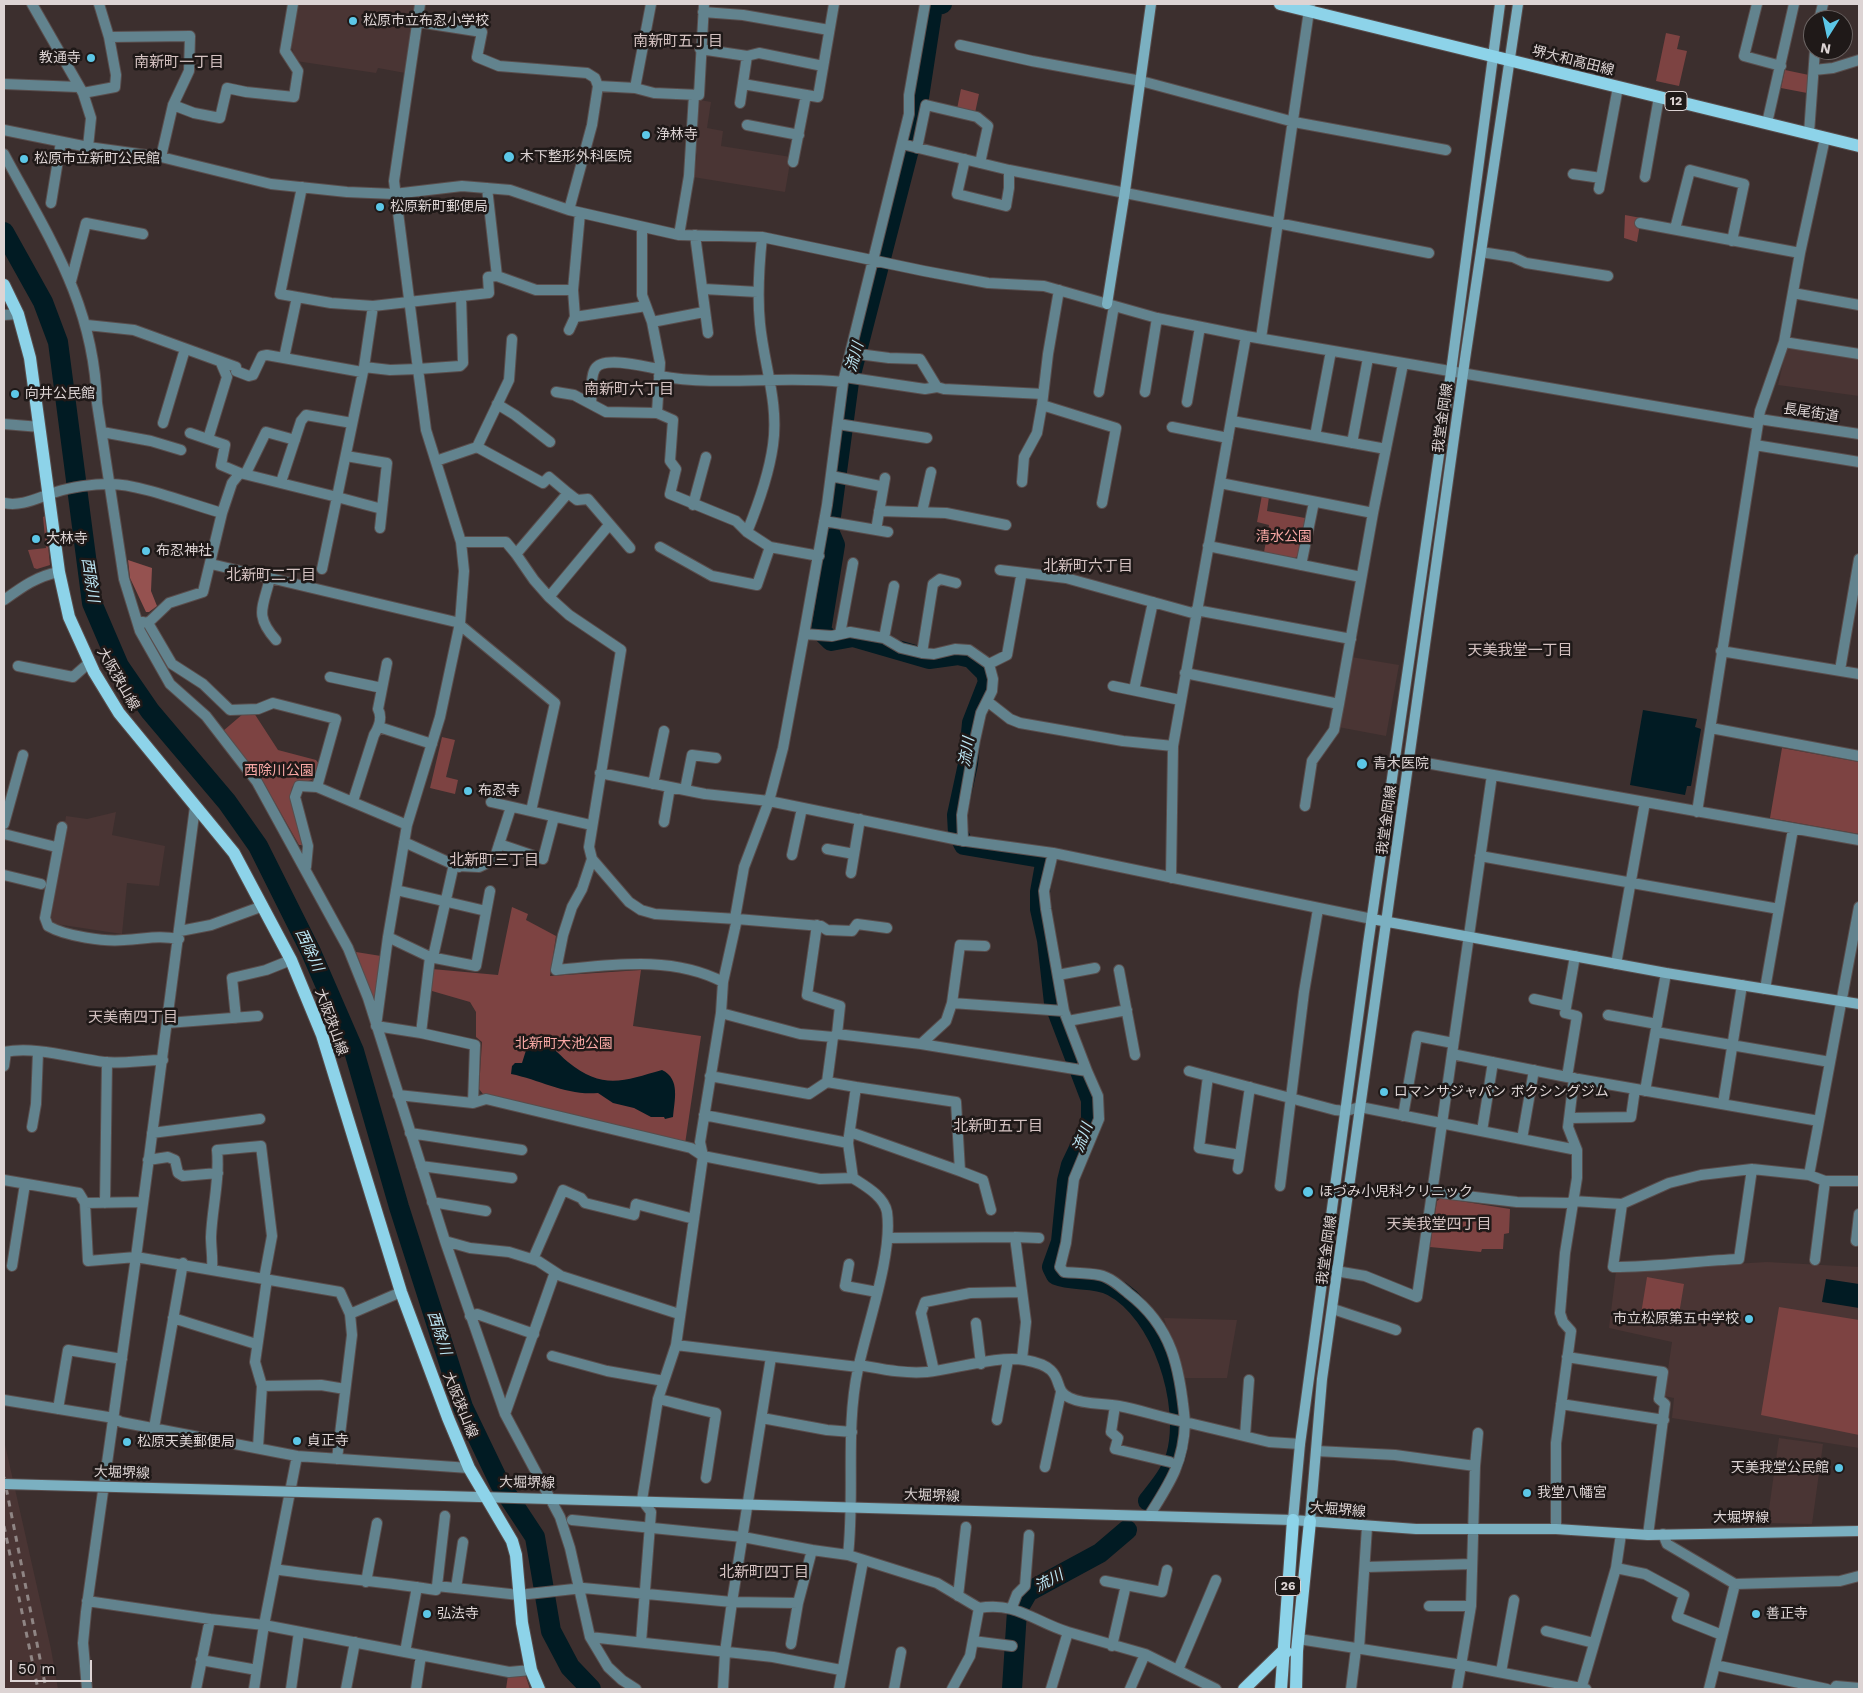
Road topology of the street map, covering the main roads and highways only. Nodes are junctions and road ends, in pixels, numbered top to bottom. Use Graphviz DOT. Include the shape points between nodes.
graph roads {
  1 [pos="1151,4"];
  2 [pos="1280,4"];
  3 [pos="1500,4"];
  4 [pos="1518,4"];
  5 [pos="1310,7"];
  6 [pos="1494,56"];
  7 [pos="1510,60"];
  8 [pos="1859,146"];
  9 [pos="4,285"];
  10 [pos="1111,305"];
  11 [pos="1372,919"];
  12 [pos="1387,922"];
  13 [pos="1859,1004"];
  14 [pos="4,1484"];
  15 [pos="491,1496"];
  16 [pos="1292,1520"];
  17 [pos="1310,1521"];
  18 [pos="1859,1531"];
  19 [pos="1298,1645"];
  20 [pos="1282,1652"];
  21 [pos="539,1689"];
  22 [pos="1244,1689"];
  23 [pos="1281,1689"];
  24 [pos="1296,1689"];
  1 -- 10 [label="main road"];
  2 -- 5 [label="main road, 堺大和高田線 / 12"];
  3 -- 6 [label="main road, 我堂金岡線"];
  4 -- 7 [label="main road, 我堂金岡線"];
  5 -- 6 [label="main road, 堺大和高田線 / 12"];
  6 -- 7 [label="main road, 堺大和高田線 / 12"];
  6 -- 11 [label="main road, 我堂金岡線"];
  7 -- 8 [label="main road, 堺大和高田線 / 12"];
  7 -- 12 [label="main road, 我堂金岡線"];
  9 -- 15 [label="main road, 大阪狭山線" via="18,314 30,358 52,493 59,572 69,617 119,713 234,853 290,960 322,1035 401,1292 469,1468"];
  11 -- 12 [label="main road"];
  11 -- 16 [label="main road, 我堂金岡線"];
  12 -- 13 [label="main road"];
  12 -- 17 [label="main road, 我堂金岡線" via="1322,1379"];
  14 -- 15 [label="main road, 大堀堺線, bridge"];
  15 -- 16 [label="main road, 大堀堺線"];
  15 -- 21 [label="main road, 大阪狭山線" via="516,1555 522,1594 522,1623 531,1670"];
  16 -- 17 [label="main road, 大堀堺線"];
  16 -- 20 [label="main road, 26"];
  17 -- 18 [label="main road, 大堀堺線" via="1366,1527 1556,1529 1648,1535"];
  17 -- 19 [label="main road, 26"];
  19 -- 20 [label="main road"];
  19 -- 24 [label="main road, 26"];
  20 -- 22 [label="main road"];
  20 -- 23 [label="main road, 26"];
}
